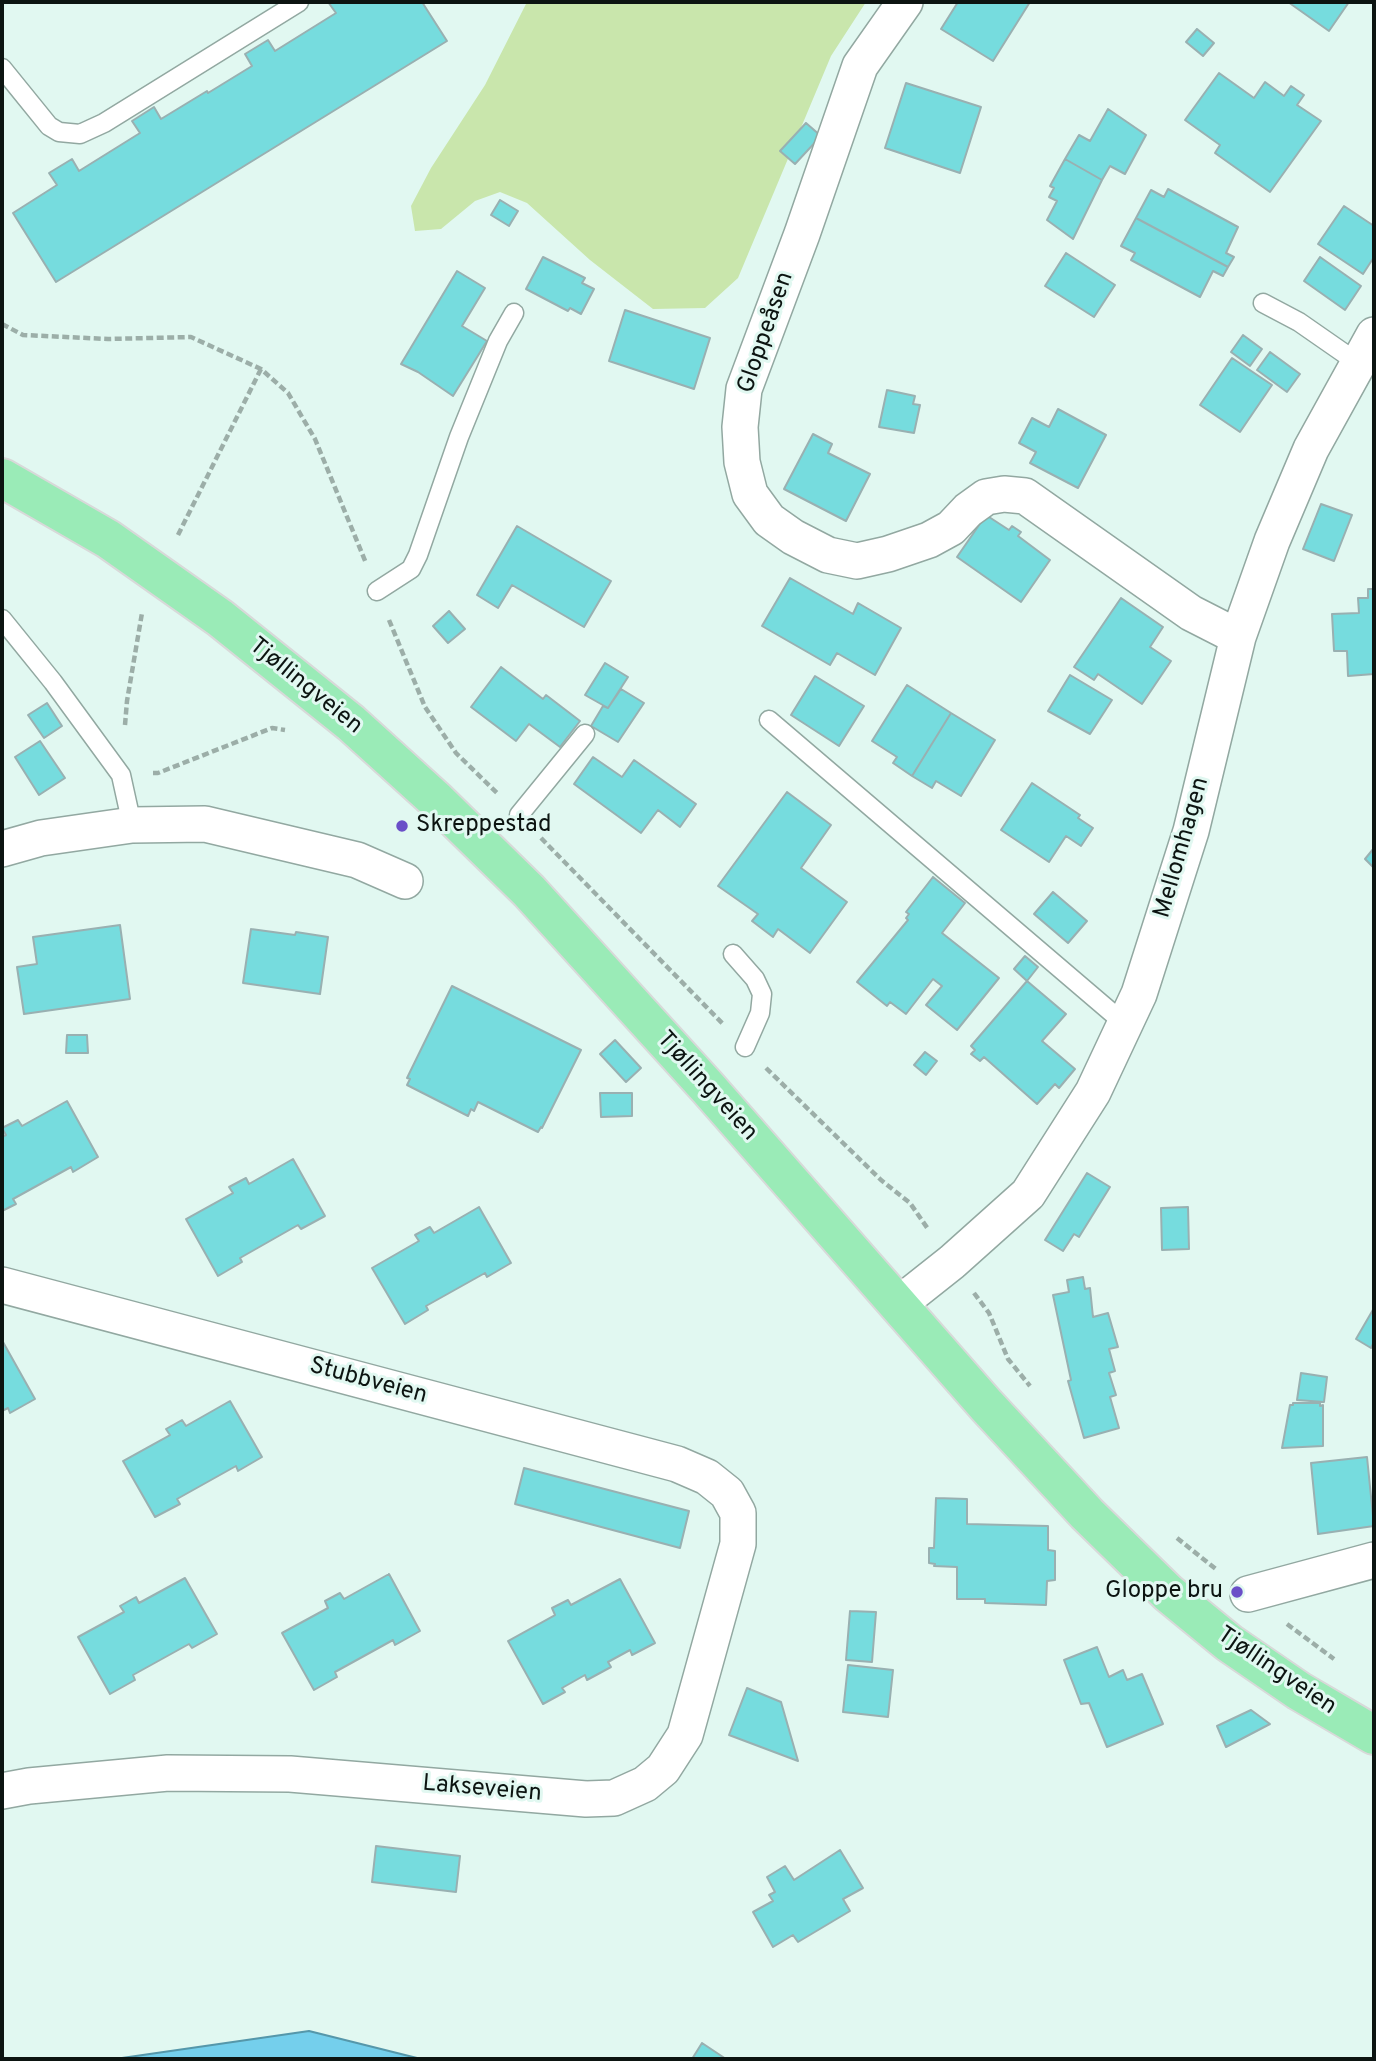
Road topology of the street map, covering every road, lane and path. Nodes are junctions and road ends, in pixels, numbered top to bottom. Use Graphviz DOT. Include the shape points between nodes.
graph roads {
  1 [pos="299,2"];
  2 [pos="905,2"];
  3 [pos="2,68"];
  4 [pos="1263,303"];
  5 [pos="514,313"];
  6 [pos="2,324"];
  7 [pos="1366,349"];
  8 [pos="261,369"];
  9 [pos="2,478"];
  10 [pos="178,535"];
  11 [pos="376,591"];
  12 [pos="142,612"];
  13 [pos="2,619"];
  14 [pos="1238,637"];
  15 [pos="769,720"];
  16 [pos="285,730"];
  17 [pos="585,734"];
  18 [pos="121,775"];
  19 [pos="519,815"];
  20 [pos="132,825"];
  21 [pos="2,849"];
  22 [pos="405,881"];
  23 [pos="733,954"];
  24 [pos="1125,1024"];
  25 [pos="745,1047"];
  26 [pos="952,1262"];
  27 [pos="2,1285"];
  28 [pos="899,1304"];
  29 [pos="1032,1389"];
  30 [pos="726,1493"];
  31 [pos="1173,1535"];
  32 [pos="1374,1560"];
  33 [pos="1248,1594"];
  34 [pos="1343,1666"];
  35 [pos="1374,1735"];
  36 [pos="2,1791"];
  1 -- 3 [label="lane" via="80,134 49,126"];
  2 -- 14 [label="street, Gloppeåsen" via="860,66 744,389 740,427 750,494 768,520 793,537 828,555 858,561 929,540 951,528 986,497 1025,496 1191,613"];
  4 -- 7 [label="lane"];
  5 -- 11 [label="lane" via="458,437 418,555 411,569"];
  6 -- 8 [label="path" via="23,335 108,340 191,337"];
  7 -- 14 [label="street, Mellomhagen" via="1311,449"];
  8 -- 10 [label="path"];
  8 -- 11 [label="path" via="288,393 315,439"];
  9 -- 28 [label="main road, Tjøllingveien" via="108,539 220,618 351,723 436,800 529,891"];
  11 -- 19 [label="path" via="425,707 456,753"];
  12 -- 18 [label="path" via="127,701"];
  13 -- 18 [label="lane"];
  14 -- 24 [label="street, Mellomhagen" via="1191,831 1139,994"];
  15 -- 24 [label="lane"];
  16 -- 18 [label="path" via="272,728 158,773"];
  17 -- 19 [label="lane"];
  18 -- 20 [label="lane"];
  19 -- 25 [label="path"];
  20 -- 21 [label="street" via="41,838"];
  20 -- 22 [label="street" via="205,824 357,860"];
  23 -- 25 [label="lane" via="762,994 760,1013"];
  24 -- 26 [label="street, Mellomhagen" via="1093,1092 1028,1194"];
  25 -- 26 [label="path" via="910,1203"];
  26 -- 28 [label="street, Mellomhagen"];
  26 -- 29 [label="path" via="989,1313 1008,1359"];
  27 -- 30 [label="street, Stubbveien" via="677,1464 707,1477"];
  28 -- 35 [label="main road, Tjøllingveien" via="1078,1504 1168,1593 1229,1643"];
  30 -- 36 [label="street, Lakseveien" via="738,1513 738,1544 685,1735 663,1769 645,1784 614,1798 277,1774 168,1773"];
  31 -- 33 [label="path"];
  32 -- 33 [label="street"];
  33 -- 34 [label="path"];
}
